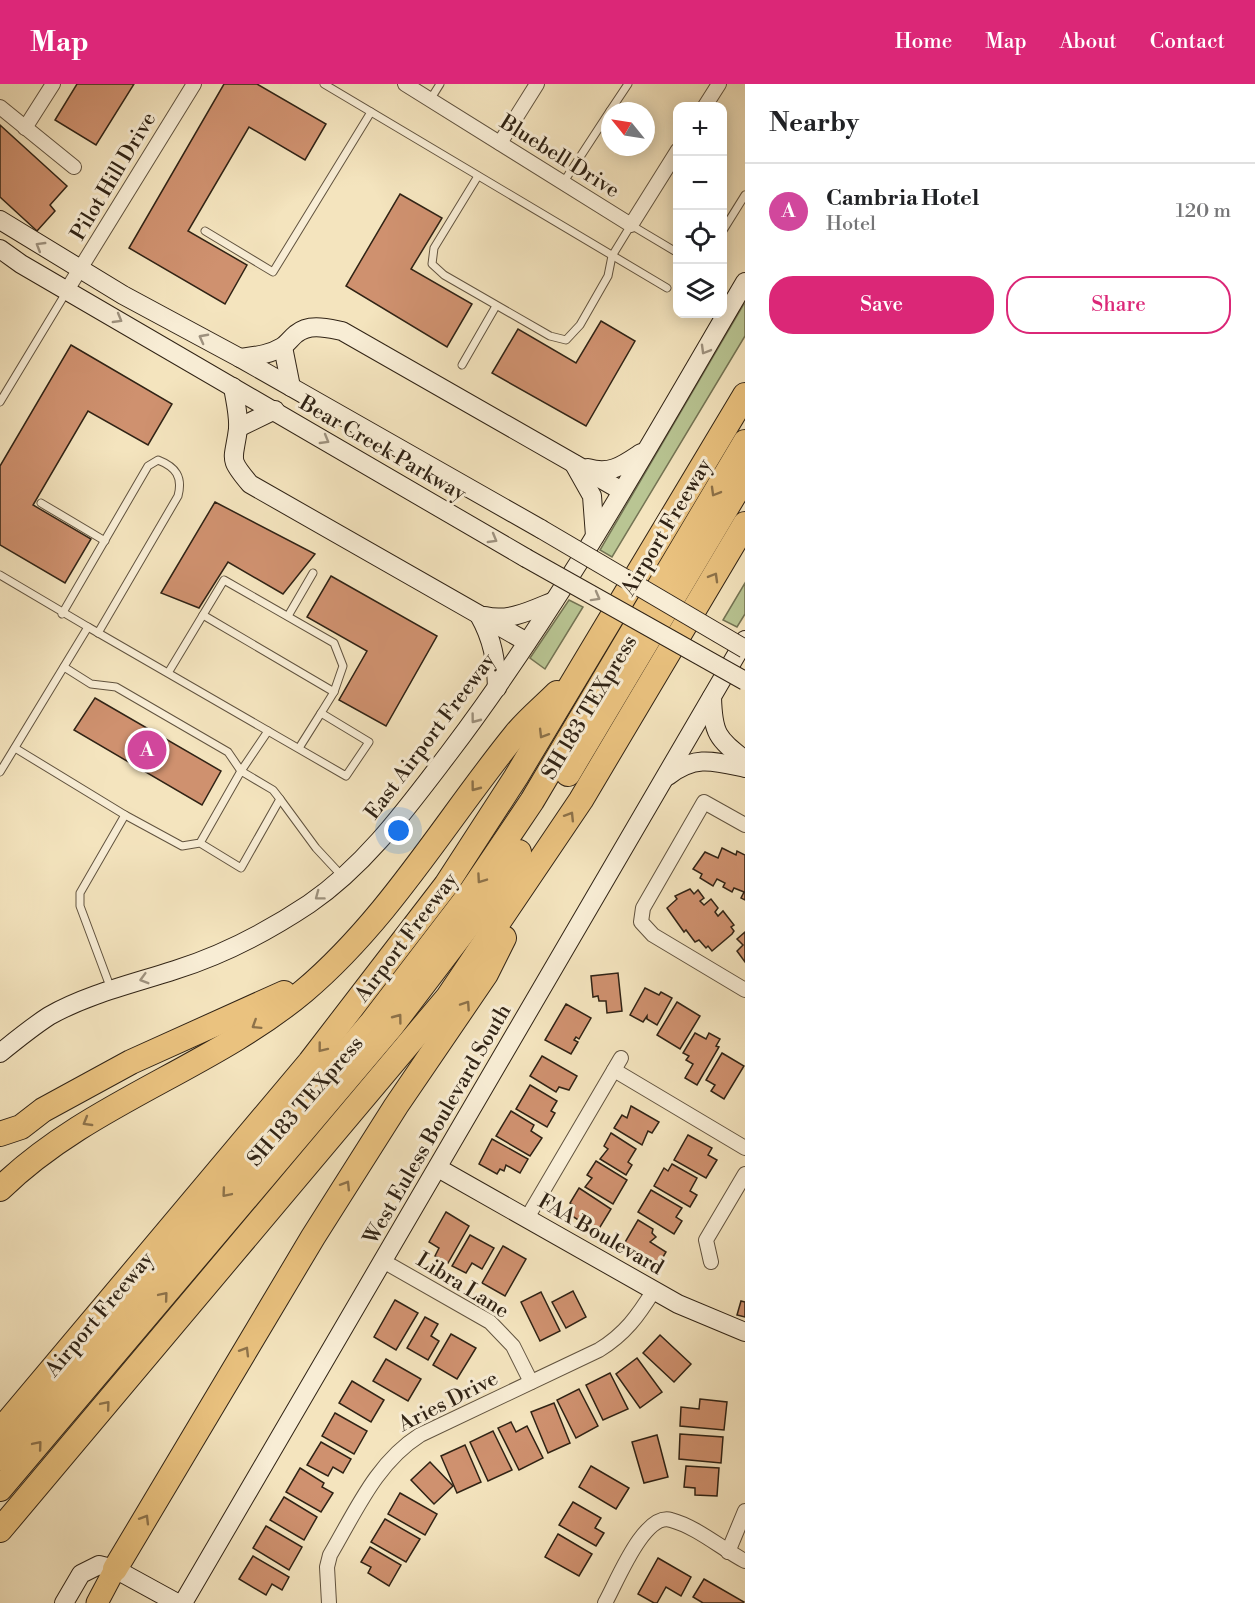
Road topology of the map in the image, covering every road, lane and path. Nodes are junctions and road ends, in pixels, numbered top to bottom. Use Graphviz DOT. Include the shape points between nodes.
graph roads {
  1 [pos="53,84"];
  2 [pos="194,84"];
  3 [pos="324,84"];
  4 [pos="405,84"];
  5 [pos="440,84"];
  6 [pos="537,84"];
  7 [pos="628,84"];
  8 [pos="719,84"];
  9 [pos="430,100"];
  10 [pos="616,102"];
  11 [pos="708,102"];
  12 [pos="0,107"];
  13 [pos="371,112"];
  14 [pos="601,125"];
  15 [pos="24,128"];
  16 [pos="500,143"];
  17 [pos="674,156"];
  18 [pos="74,167"];
  19 [pos="478,176"];
  20 [pos="564,183"];
  21 [pos="745,195"];
  22 [pos="0,220"];
  23 [pos="631,225"];
  24 [pos="727,225"];
  25 [pos="206,231"];
  26 [pos="0,249"];
  27 [pos="673,250"];
  28 [pos="612,256"];
  29 [pos="81,271"];
  30 [pos="745,282"];
  31 [pos="667,288"];
  32 [pos="68,290"];
  33 [pos="496,306"];
  34 [pos="283,347"];
  35 [pos="240,358"];
  36 [pos="462,365"];
  37 [pos="233,387"];
  38 [pos="291,387"];
  39 [pos="745,395"];
  40 [pos="0,402"];
  41 [pos="274,411"];
  42 [pos="238,428"];
  43 [pos="745,442"];
  44 [pos="648,448"];
  45 [pos="574,464"];
  46 [pos="745,477"];
  47 [pos="622,491"];
  48 [pos="41,503"];
  49 [pos="745,524"];
  50 [pos="595,536"];
  51 [pos="105,541"];
  52 [pos="313,573"];
  53 [pos="0,575"];
  54 [pos="555,601"];
  55 [pos="62,614"];
  56 [pos="478,614"];
  57 [pos="203,615"];
  58 [pos="288,616"];
  59 [pos="88,627"];
  60 [pos="98,633"];
  61 [pos="745,640"];
  62 [pos="527,642"];
  63 [pos="745,650"];
  64 [pos="584,666"];
  65 [pos="64,667"];
  66 [pos="168,673"];
  67 [pos="745,681"];
  68 [pos="496,688"];
  69 [pos="334,692"];
  70 [pos="712,697"];
  71 [pos="321,713"];
  72 [pos="268,731"];
  73 [pos="692,732"];
  74 [pos="15,748"];
  75 [pos="299,748"];
  76 [pos="745,761"];
  77 [pos="745,768"];
  78 [pos="241,771"];
  79 [pos="0,772"];
  80 [pos="664,779"];
  81 [pos="280,800"];
  82 [pos="126,815"];
  83 [pos="745,825"];
  84 [pos="200,843"];
  85 [pos="539,865"];
  86 [pos="343,878"];
  87 [pos="111,989"];
  88 [pos="745,990"];
  89 [pos="303,991"];
  90 [pos="0,1053"];
  91 [pos="0,1134"];
  92 [pos="745,1148"];
  93 [pos="438,1168"];
  94 [pos="745,1174"];
  95 [pos="0,1189"];
  96 [pos="527,1218"];
  97 [pos="383,1261"];
  98 [pos="711,1263"];
  99 [pos="654,1290"];
  100 [pos="745,1332"];
  101 [pos="531,1382"];
  102 [pos="0,1431"];
  103 [pos="0,1458"];
  104 [pos="0,1489"];
  105 [pos="745,1511"];
  106 [pos="0,1530"];
  107 [pos="729,1552"];
  108 [pos="745,1561"];
  109 [pos="115,1569"];
  110 [pos="64,1603"];
  111 [pos="97,1603"];
  112 [pos="177,1603"];
  113 [pos="183,1603"];
  114 [pos="328,1603"];
  115 [pos="606,1603"];
  1 -- 15 [label="street"];
  2 -- 29 [label="street, Pilot Hill Drive"];
  3 -- 13 [label="lane"];
  4 -- 9 [label="street, Bluebell Drive"];
  5 -- 9 [label="lane"];
  6 -- 16 [label="street"];
  7 -- 10 [label="lane"];
  8 -- 11 [label="street"];
  9 -- 16 [label="street, Bluebell Drive"];
  12 -- 15 [label="street"];
  13 -- 19 [label="lane"];
  13 -- 25 [label="lane" via="273,272"];
  14 -- 20 [label="lane"];
  15 -- 18 [label="street"];
  16 -- 20 [label="street, Bluebell Drive"];
  17 -- 23 [label="street"];
  19 -- 28 [label="lane"];
  19 -- 33 [label="lane" via="434,248 432,264"];
  20 -- 23 [label="street, Bluebell Drive"];
  21 -- 24 [label="lane"];
  29 -- 22 [label="main road, Bear Creek Parkway, one-way"];
  23 -- 27 [label="lane"];
  23 -- 28 [label="lane"];
  26 -- 32 [label="main road, Bear Creek Parkway"];
  28 -- 31 [label="lane"];
  28 -- 33 [label="lane" via="608,276 580,325 566,340 550,336"];
  29 -- 32 [label="street, Pilot Hill Drive"];
  35 -- 29 [label="main road, Bear Creek Parkway, one-way"];
  30 -- 44 [label="main road, East Airport Freeway, one-way"];
  32 -- 37 [label="main road, Bear Creek Parkway, one-way"];
  32 -- 40 [label="lane"];
  33 -- 36 [label="lane"];
  34 -- 35 [label="main road"];
  34 -- 38 [label="main road"];
  34 -- 45 [label="main road" via="297,332 307,328 342,331"];
  35 -- 38 [label="main road, Bear Creek Parkway"];
  37 -- 41 [label="main road, Bear Creek Parkway"];
  37 -- 42 [label="main road"];
  38 -- 63 [label="main road, Bear Creek Parkway, bridge"];
  39 -- 64 [label="highway, Airport Freeway"];
  41 -- 42 [label="main road"];
  41 -- 67 [label="main road, Bear Creek Parkway, one-way, bridge"];
  42 -- 56 [label="main road" via="232,456 235,467 250,484"];
  43 -- 103 [label="highway, SH 183 TEXpress, one-way" via="532,801 466,900 372,1022"];
  44 -- 45 [label="main road" via="618,469 600,472"];
  44 -- 47 [label="main road, East Airport Freeway"];
  45 -- 47 [label="main road"];
  45 -- 50 [label="main road" via="592,496"];
  104 -- 46 [label="highway, SH 183 TEXpress, one-way" via="391,1027 480,910 614,700"];
  47 -- 50 [label="main road, East Airport Freeway"];
  48 -- 51 [label="lane"];
  85 -- 49 [label="highway, one-way"];
  50 -- 54 [label="main road, East Airport Freeway"];
  51 -- 55 [label="lane"];
  51 -- 60 [label="lane" via="148,466 158,460 170,465 181,485 178,496"];
  52 -- 58 [label="lane"];
  53 -- 55 [label="lane"];
  54 -- 56 [label="main road" via="498,619"];
  54 -- 62 [label="main road, East Airport Freeway"];
  55 -- 59 [label="lane"];
  56 -- 62 [label="main road"];
  56 -- 68 [label="main road" via="490,634 496,659"];
  57 -- 58 [label="lane" via="224,580"];
  57 -- 66 [label="lane"];
  57 -- 69 [label="lane"];
  58 -- 69 [label="lane" via="334,643 343,666"];
  59 -- 60 [label="lane"];
  59 -- 65 [label="lane"];
  60 -- 66 [label="lane"];
  61 -- 70 [label="main road, West Euless Boulevard South"];
  62 -- 68 [label="main road, East Airport Freeway"];
  64 -- 89 [label="highway, one-way" via="517,733 381,913"];
  64 -- 102 [label="highway, Airport Freeway, one-way" via="481,833 387,965 274,1106"];
  65 -- 74 [label="lane"];
  65 -- 78 [label="lane" via="91,684 116,687 228,752"];
  66 -- 72 [label="lane"];
  68 -- 86 [label="main road, East Airport Freeway, one-way" via="414,799"];
  69 -- 71 [label="lane"];
  70 -- 73 [label="main road, West Euless Boulevard South"];
  70 -- 76 [label="main road" via="720,741"];
  71 -- 75 [label="lane"];
  71 -- 75 [label="lane" via="369,742 346,776"];
  72 -- 75 [label="lane"];
  72 -- 78 [label="lane"];
  73 -- 76 [label="main road"];
  73 -- 80 [label="main road, West Euless Boulevard South"];
  74 -- 79 [label="lane"];
  74 -- 82 [label="lane"];
  77 -- 80 [label="main road" via="693,762"];
  78 -- 81 [label="lane" via="273,790"];
  78 -- 84 [label="lane"];
  80 -- 93 [label="main road, West Euless Boulevard South"];
  81 -- 84 [label="lane" via="241,868"];
  81 -- 86 [label="lane"];
  82 -- 84 [label="lane" via="182,846"];
  82 -- 87 [label="lane" via="80,893 80,906"];
  83 -- 88 [label="street" via="704,802 643,908 641,922 653,935"];
  106 -- 85 [label="highway, one-way" via="411,1043 448,997"];
  109 -- 85 [label="highway, one-way" via="313,1237 486,974"];
  86 -- 87 [label="main road, East Airport Freeway, one-way" via="262,934 176,970"];
  87 -- 90 [label="main road, East Airport Freeway" via="49,1017"];
  89 -- 91 [label="highway" via="280,993 131,1062 43,1110 21,1127"];
  89 -- 95 [label="highway, one-way" via="183,1069 63,1136"];
  92 -- 96 [label="street" via="618,1064"];
  93 -- 96 [label="main road, FAA Boulevard"];
  93 -- 97 [label="main road, West Euless Boulevard South"];
  94 -- 98 [label="street" via="706,1240"];
  96 -- 99 [label="main road, FAA Boulevard"];
  97 -- 101 [label="street, Libra Lane" via="490,1322 513,1346"];
  97 -- 113 [label="main road, West Euless Boulevard South"];
  99 -- 100 [label="main road, FAA Boulevard"];
  99 -- 101 [label="street, Aries Drive" via="618,1339"];
  101 -- 114 [label="street, Aries Drive" via="420,1435 390,1458 330,1555"];
  105 -- 107 [label="street"];
  107 -- 108 [label="street"];
  107 -- 115 [label="street" via="670,1519 660,1519 646,1529"];
  109 -- 110 [label="main road" via="99,1565 86,1569"];
  109 -- 111 [label="main road"];
  109 -- 112 [label="main road"];
}
